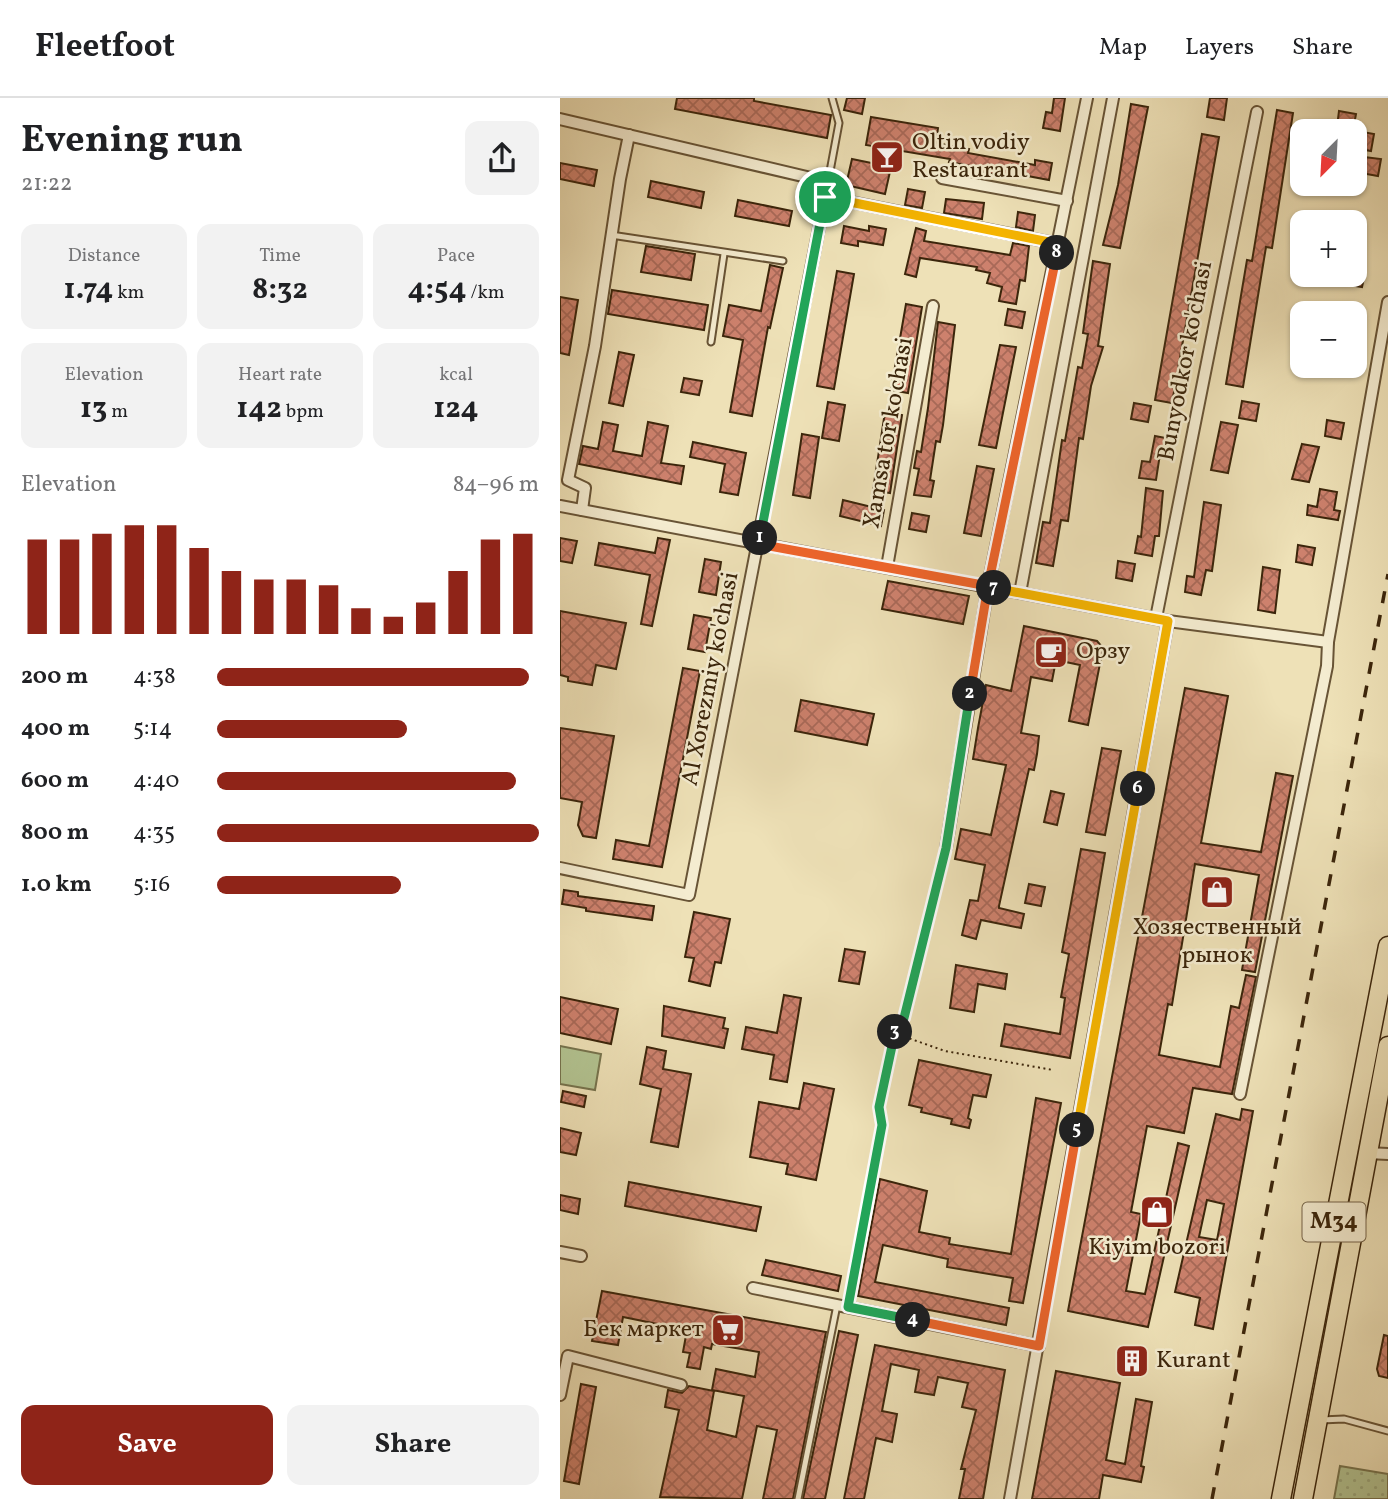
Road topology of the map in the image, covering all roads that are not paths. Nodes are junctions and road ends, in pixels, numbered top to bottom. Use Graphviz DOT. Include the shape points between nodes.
graph roads {
  1 [pos="832,98"];
  2 [pos="1087,98"];
  3 [pos="1114,98"];
  4 [pos="1257,112"];
  5 [pos="560,119"];
  6 [pos="629,135"];
  7 [pos="943,178"];
  8 [pos="828,182"];
  9 [pos="825,197"];
  10 [pos="1067,201"];
  11 [pos="611,235"];
  12 [pos="1059,244"];
  13 [pos="724,254"];
  14 [pos="783,261"];
  15 [pos="1388,302"];
  16 [pos="933,306"];
  17 [pos="711,342"];
  18 [pos="560,506"];
  19 [pos="582,510"];
  20 [pos="759,544"];
  21 [pos="887,567"];
  22 [pos="988,586"];
  23 [pos="1020,593"];
  24 [pos="1156,618"];
  25 [pos="1168,621"];
  26 [pos="1328,642"];
  27 [pos="946,848"];
  28 [pos="560,868"];
  29 [pos="1388,946"];
  30 [pos="1388,1046"];
  31 [pos="1240,1094"];
  32 [pos="1367,1153"];
  33 [pos="1388,1153"];
  34 [pos="560,1252"];
  35 [pos="581,1256"];
  36 [pos="753,1288"];
  37 [pos="842,1306"];
  38 [pos="1039,1346"];
  39 [pos="681,1385"];
  40 [pos="560,1395"];
  41 [pos="1318,1420"];
  42 [pos="1388,1431"];
  43 [pos="798,1499"];
  44 [pos="1010,1499"];
  45 [pos="1280,1499"];
  46 [pos="1303,1499"];
  1 -- 8 [label="lane" via="839,123"];
  2 -- 10 [label="street"];
  3 -- 23 [label="street"];
  4 -- 24 [label="street, Bunyodkor ko'chasi"];
  5 -- 6 [label="street"];
  6 -- 8 [label="street"];
  6 -- 11 [label="street"];
  7 -- 10 [label="street"];
  8 -- 9 [label="street, Al Xorezmiy ko'chasi"];
  9 -- 12 [label="street"];
  9 -- 20 [label="street, Al Xorezmiy ko'chasi"];
  10 -- 12 [label="street"];
  11 -- 13 [label="lane"];
  11 -- 19 [label="street" via="568,480 585,488"];
  12 -- 22 [label="street"];
  13 -- 14 [label="lane"];
  13 -- 17 [label="lane"];
  15 -- 26 [label="street"];
  16 -- 21 [label="street, Xamsa tor ko'chasi"];
  18 -- 19 [label="street"];
  19 -- 20 [label="street"];
  20 -- 21 [label="street"];
  20 -- 28 [label="street, Al Xorezmiy ko'chasi" via="689,895"];
  21 -- 22 [label="street"];
  22 -- 23 [label="street"];
  22 -- 27 [label="street"];
  23 -- 24 [label="street"];
  24 -- 25 [label="street"];
  25 -- 26 [label="street"];
  25 -- 38 [label="street"];
  26 -- 31 [label="street" via="1328,666"];
  29 -- 45 [label="highway, M34"];
  30 -- 32 [label="highway, M34"];
  32 -- 33 [label="street"];
  32 -- 41 [label="highway, M34"];
  34 -- 35 [label="street"];
  36 -- 37 [label="street"];
  37 -- 38 [label="street"];
  37 -- 43 [label="lane"];
  38 -- 44 [label="street"];
  39 -- 40 [label="street" via="568,1356"];
  41 -- 42 [label="lane" via="1344,1419"];
  41 -- 46 [label="highway, M34"];
}
